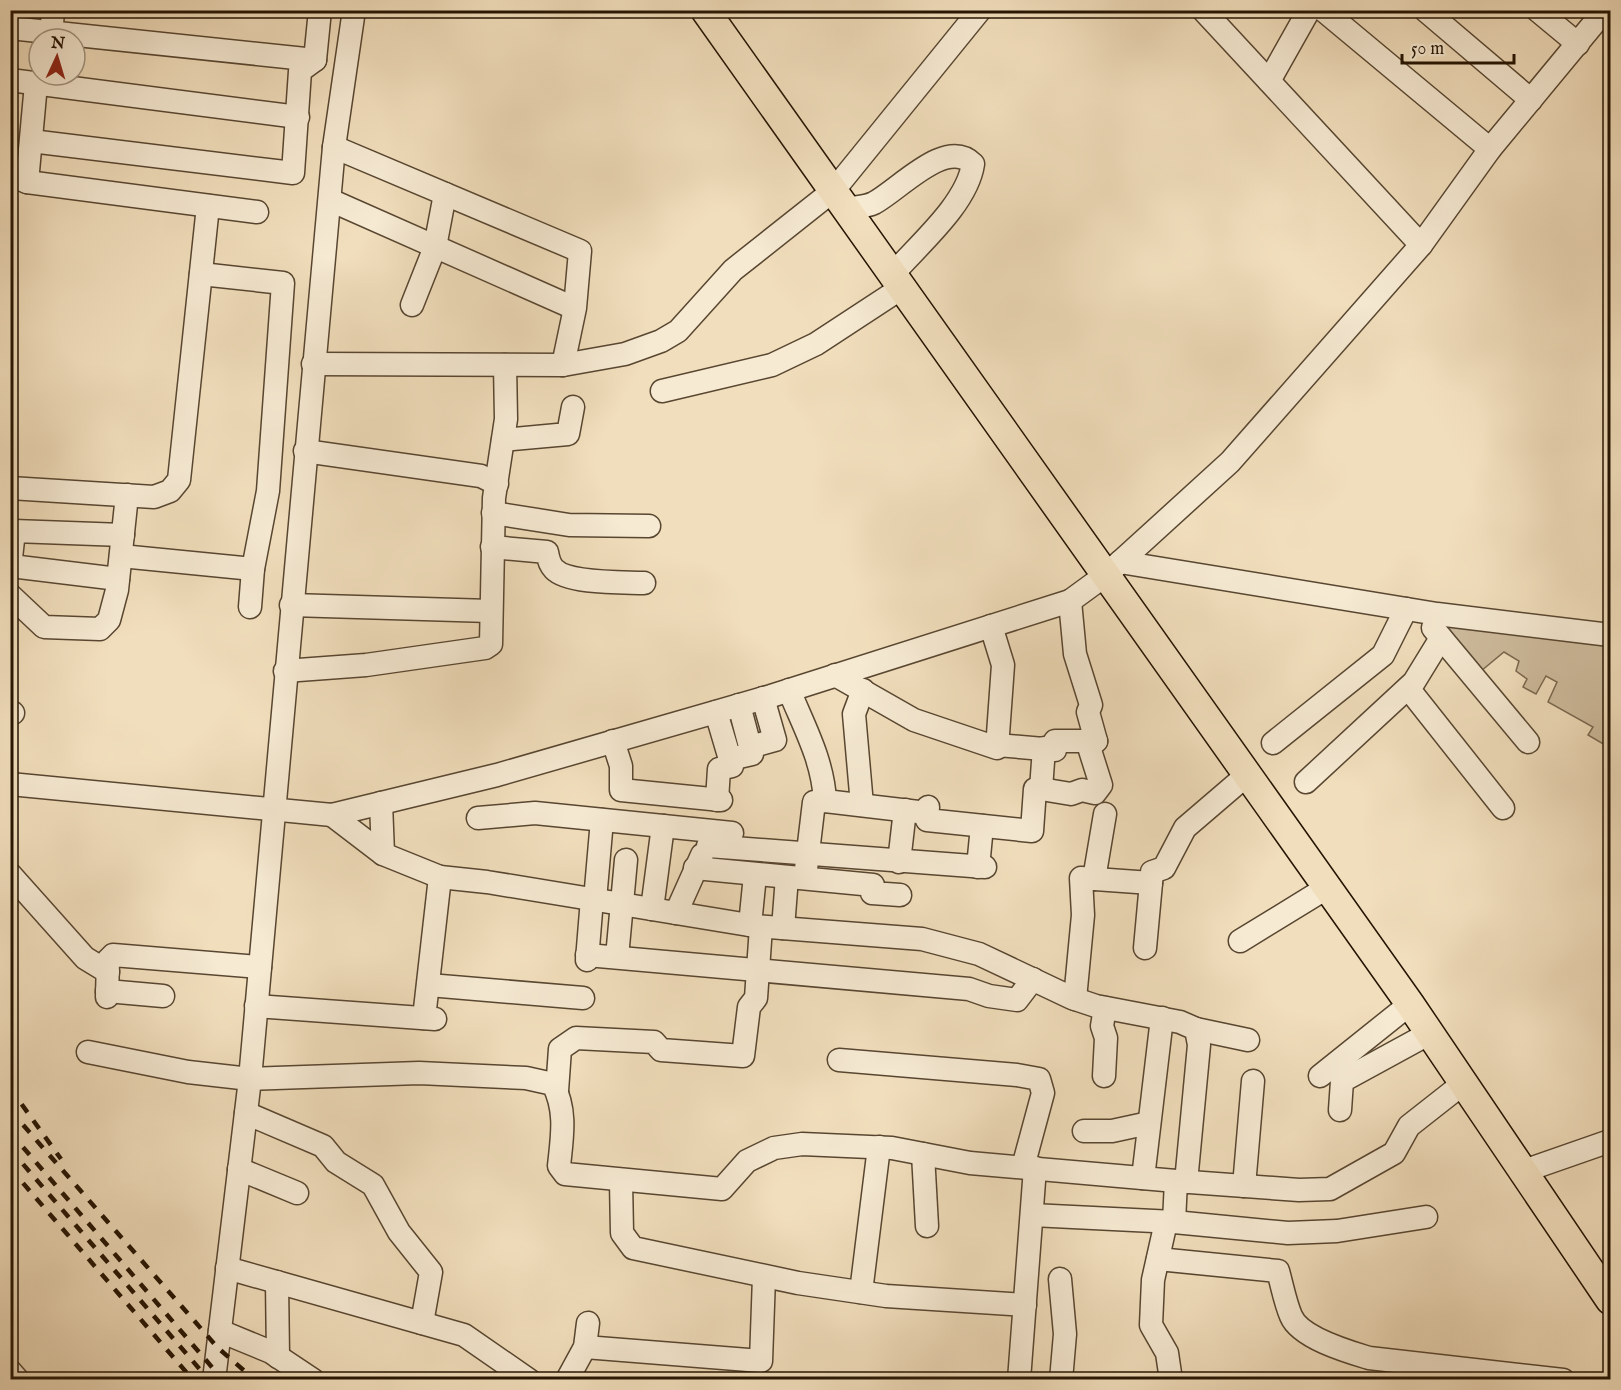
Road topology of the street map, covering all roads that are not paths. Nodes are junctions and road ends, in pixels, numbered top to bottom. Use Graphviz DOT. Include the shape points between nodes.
graph roads {
  1 [pos="320,10"];
  2 [pos="354,10"];
  3 [pos="705,10"];
  4 [pos="980,10"];
  5 [pos="1203,10"];
  6 [pos="1309,10"];
  7 [pos="1323,10"];
  8 [pos="1425,10"];
  9 [pos="1537,10"];
  10 [pos="1605,10"];
  11 [pos="10,28"];
  12 [pos="27,28"];
  13 [pos="87,31"];
  14 [pos="1578,44"];
  15 [pos="315,60"];
  16 [pos="10,80"];
  17 [pos="27,80"];
  18 [pos="1269,81"];
  19 [pos="43,87"];
  20 [pos="86,87"];
  21 [pos="1531,100"];
  22 [pos="298,117"];
  23 [pos="31,141"];
  24 [pos="334,147"];
  25 [pos="1490,149"];
  26 [pos="19,179"];
  27 [pos="446,194"];
  28 [pos="330,200"];
  29 [pos="841,200"];
  30 [pos="208,206"];
  31 [pos="257,212"];
  32 [pos="1421,244"];
  33 [pos="435,246"];
  34 [pos="201,274"];
  35 [pos="898,281"];
  36 [pos="412,305"];
  37 [pos="574,308"];
  38 [pos="313,364"];
  39 [pos="505,365"];
  40 [pos="563,365"];
  41 [pos="662,391"];
  42 [pos="573,407"];
  43 [pos="503,440"];
  44 [pos="304,451"];
  45 [pos="497,484"];
  46 [pos="10,488"];
  47 [pos="127,495"];
  48 [pos="493,513"];
  49 [pos="649,526"];
  50 [pos="122,546"];
  51 [pos="492,547"];
  52 [pos="11,567"];
  53 [pos="1114,568"];
  54 [pos="253,569"];
  55 [pos="118,579"];
  56 [pos="644,583"];
  57 [pos="10,595"];
  58 [pos="1070,602"];
  59 [pos="291,605"];
  60 [pos="250,607"];
  61 [pos="1412,610"];
  62 [pos="490,611"];
  63 [pos="991,626"];
  64 [pos="1611,635"];
  65 [pos="1441,638"];
  66 [pos="285,671"];
  67 [pos="835,675"];
  68 [pos="1408,688"];
  69 [pos="789,690"];
  70 [pos="863,690"];
  71 [pos="763,698"];
  72 [pos="740,705"];
  73 [pos="716,711"];
  74 [pos="613,741"];
  75 [pos="1096,741"];
  76 [pos="1528,742"];
  77 [pos="1273,743"];
  78 [pos="997,745"];
  79 [pos="750,747"];
  80 [pos="1044,748"];
  81 [pos="730,759"];
  82 [pos="1248,774"];
  83 [pos="476,780"];
  84 [pos="1306,782"];
  85 [pos="10,784"];
  86 [pos="1041,789"];
  87 [pos="624,790"];
  88 [pos="714,800"];
  89 [pos="825,801"];
  90 [pos="381,803"];
  91 [pos="862,805"];
  92 [pos="1503,808"];
  93 [pos="920,810"];
  94 [pos="273,811"];
  95 [pos="1104,814"];
  96 [pos="332,815"];
  97 [pos="612,821"];
  98 [pos="663,826"];
  99 [pos="982,826"];
  100 [pos="732,832"];
  101 [pos="707,836"];
  102 [pos="808,853"];
  103 [pos="383,854"];
  104 [pos="843,856"];
  105 [pos="626,860"];
  106 [pos="899,862"];
  107 [pos="695,868"];
  108 [pos="10,874"];
  109 [pos="755,875"];
  110 [pos="440,877"];
  111 [pos="796,878"];
  112 [pos="1094,879"];
  113 [pos="840,882"];
  114 [pos="1150,884"];
  115 [pos="1328,887"];
  116 [pos="900,895"];
  117 [pos="594,899"];
  118 [pos="622,904"];
  119 [pos="652,909"];
  120 [pos="676,913"];
  121 [pos="755,926"];
  122 [pos="783,928"];
  123 [pos="1240,941"];
  124 [pos="1145,948"];
  125 [pos="616,957"];
  126 [pos="260,967"];
  127 [pos="758,969"];
  128 [pos="1034,979"];
  129 [pos="429,985"];
  130 [pos="107,986"];
  131 [pos="163,996"];
  132 [pos="583,998"];
  133 [pos="1075,999"];
  134 [pos="1410,1004"];
  135 [pos="256,1006"];
  136 [pos="1105,1008"];
  137 [pos="1162,1018"];
  138 [pos="1196,1029"];
  139 [pos="1430,1033"];
  140 [pos="1248,1040"];
  141 [pos="88,1052"];
  142 [pos="839,1060"];
  143 [pos="1104,1076"];
  144 [pos="1320,1076"];
  145 [pos="250,1078"];
  146 [pos="1253,1081"];
  147 [pos="1465,1082"];
  148 [pos="557,1090"];
  149 [pos="1340,1110"];
  150 [pos="246,1113"];
  151 [pos="1149,1123"];
  152 [pos="1084,1131"];
  153 [pos="1611,1141"];
  154 [pos="879,1147"];
  155 [pos="923,1154"];
  156 [pos="1029,1167"];
  157 [pos="239,1168"];
  158 [pos="1524,1171"];
  159 [pos="1143,1178"];
  160 [pos="621,1181"];
  161 [pos="1181,1181"];
  162 [pos="1244,1186"];
  163 [pos="297,1193"];
  164 [pos="1032,1215"];
  165 [pos="1426,1217"];
  166 [pos="1170,1222"];
  167 [pos="927,1226"];
  168 [pos="1158,1259"];
  169 [pos="227,1268"];
  170 [pos="764,1277"];
  171 [pos="1060,1279"];
  172 [pos="277,1282"];
  173 [pos="861,1292"];
  174 [pos="1611,1300"];
  175 [pos="1025,1305"];
  176 [pos="422,1323"];
  177 [pos="588,1323"];
  178 [pos="220,1331"];
  179 [pos="585,1347"];
  180 [pos="278,1358"];
  181 [pos="10,1371"];
  182 [pos="1407,1371"];
  183 [pos="18,1380"];
  184 [pos="214,1380"];
  185 [pos="313,1380"];
  186 [pos="529,1380"];
  187 [pos="567,1380"];
  188 [pos="1019,1380"];
  189 [pos="1061,1380"];
  190 [pos="1171,1380"];
  191 [pos="1563,1380"];
  1 -- 15 [label="street"];
  2 -- 24 [label="street"];
  3 -- 29 [label="main road"];
  4 -- 29 [label="street"];
  5 -- 18 [label="street"];
  6 -- 18 [label="street"];
  7 -- 25 [label="street"];
  8 -- 21 [label="street"];
  9 -- 14 [label="street"];
  10 -- 14 [label="street"];
  11 -- 12 [label="street"];
  13 -- 15 [label="street"];
  14 -- 21 [label="street"];
  15 -- 22 [label="street" via="300,71"];
  16 -- 17 [label="street"];
  18 -- 32 [label="street"];
  19 -- 23 [label="street"];
  20 -- 22 [label="street"];
  21 -- 25 [label="street"];
  22 -- 23 [label="street" via="293,173"];
  23 -- 26 [label="street"];
  24 -- 27 [label="street"];
  24 -- 28 [label="street"];
  25 -- 32 [label="street"];
  26 -- 30 [label="street"];
  27 -- 33 [label="street"];
  27 -- 37 [label="street" via="580,251"];
  28 -- 33 [label="street"];
  28 -- 38 [label="street"];
  29 -- 35 [label="main road"];
  29 -- 35 [label="street" via="872,204 939,160 955,155 965,156 973,164 962,196"];
  29 -- 40 [label="street" via="733,270 678,331 626,354"];
  30 -- 31 [label="street"];
  30 -- 34 [label="street"];
  32 -- 53 [label="street" via="1230,462"];
  33 -- 36 [label="street"];
  33 -- 37 [label="street"];
  34 -- 47 [label="street" via="179,480 170,491 154,497"];
  34 -- 54 [label="street" via="283,283 268,491"];
  35 -- 41 [label="street" via="816,344 772,365"];
  35 -- 53 [label="main road"];
  37 -- 40 [label="street"];
  38 -- 39 [label="street"];
  38 -- 44 [label="street"];
  39 -- 40 [label="street"];
  39 -- 43 [label="street"];
  42 -- 43 [label="street" via="568,434"];
  43 -- 45 [label="street"];
  44 -- 45 [label="street" via="481,476"];
  44 -- 59 [label="street"];
  45 -- 48 [label="street"];
  46 -- 47 [label="street"];
  47 -- 50 [label="street"];
  48 -- 49 [label="street" via="569,525"];
  48 -- 51 [label="street"];
  50 -- 52 [label="street" via="14,531"];
  50 -- 54 [label="street"];
  50 -- 55 [label="street"];
  51 -- 56 [label="street" via="547,552 552,568 561,575"];
  51 -- 62 [label="street"];
  52 -- 55 [label="street"];
  53 -- 58 [label="street"];
  53 -- 61 [label="street"];
  53 -- 82 [label="main road"];
  54 -- 60 [label="street"];
  55 -- 57 [label="street" via="109,620 100,629 44,627"];
  58 -- 63 [label="street"];
  58 -- 75 [label="street" via="1075,654 1091,705 1088,712"];
  59 -- 62 [label="street"];
  59 -- 66 [label="street"];
  61 -- 64 [label="street"];
  61 -- 65 [label="street"];
  61 -- 77 [label="street" via="1383,656"];
  62 -- 66 [label="street" via="491,644 485,648 366,665"];
  63 -- 67 [label="street"];
  63 -- 78 [label="street" via="1003,665"];
  65 -- 68 [label="street"];
  65 -- 76 [label="street"];
  66 -- 94 [label="street"];
  67 -- 69 [label="street"];
  67 -- 70 [label="street"];
  68 -- 84 [label="street"];
  68 -- 92 [label="street"];
  69 -- 71 [label="street"];
  69 -- 89 [label="street" via="818,757"];
  70 -- 78 [label="street" via="914,720"];
  70 -- 91 [label="street" via="854,714"];
  71 -- 72 [label="street"];
  71 -- 79 [label="street" via="775,740"];
  72 -- 73 [label="street"];
  72 -- 79 [label="street"];
  73 -- 74 [label="street"];
  73 -- 81 [label="street"];
  74 -- 83 [label="street"];
  74 -- 87 [label="street"];
  75 -- 80 [label="street" via="1055,741 1055,750"];
  75 -- 86 [label="street" via="1089,747 1101,785 1095,793"];
  78 -- 80 [label="street"];
  79 -- 81 [label="street" via="752,754"];
  80 -- 86 [label="street"];
  81 -- 88 [label="street" via="732,766 719,769"];
  82 -- 114 [label="street" via="1185,828 1164,868 1152,872"];
  82 -- 115 [label="main road"];
  83 -- 90 [label="street"];
  83 -- 97 [label="street" via="480,817 535,813"];
  85 -- 94 [label="street"];
  86 -- 99 [label="street" via="1035,789 1032,831"];
  87 -- 88 [label="street"];
  87 -- 97 [label="street"];
  88 -- 101 [label="street"];
  89 -- 91 [label="street"];
  89 -- 102 [label="street" via="814,802"];
  90 -- 96 [label="street"];
  90 -- 103 [label="street"];
  91 -- 93 [label="street"];
  93 -- 99 [label="street" via="927,820"];
  93 -- 106 [label="street"];
  94 -- 96 [label="street"];
  94 -- 126 [label="street"];
  95 -- 112 [label="street"];
  96 -- 103 [label="street"];
  97 -- 98 [label="street"];
  97 -- 117 [label="street"];
  98 -- 101 [label="street"];
  98 -- 119 [label="street"];
  99 -- 106 [label="street" via="981,867"];
  100 -- 101 [label="street"];
  101 -- 102 [label="street"];
  101 -- 107 [label="street"];
  102 -- 104 [label="street"];
  102 -- 111 [label="street"];
  103 -- 110 [label="street"];
  104 -- 106 [label="street"];
  104 -- 113 [label="street"];
  105 -- 118 [label="street"];
  107 -- 109 [label="street"];
  107 -- 120 [label="street"];
  108 -- 130 [label="street"];
  109 -- 111 [label="street"];
  109 -- 121 [label="street"];
  110 -- 117 [label="street"];
  110 -- 129 [label="street"];
  111 -- 113 [label="street"];
  111 -- 122 [label="street"];
  112 -- 114 [label="street"];
  112 -- 133 [label="street" via="1081,878 1083,915"];
  113 -- 116 [label="street" via="873,885 872,893"];
  114 -- 124 [label="street"];
  115 -- 123 [label="street"];
  115 -- 134 [label="main road"];
  117 -- 118 [label="street"];
  117 -- 125 [label="street" via="587,957"];
  118 -- 119 [label="street"];
  118 -- 125 [label="street"];
  119 -- 120 [label="street"];
  120 -- 121 [label="street"];
  121 -- 122 [label="street"];
  121 -- 127 [label="street"];
  122 -- 128 [label="street" via="922,939 979,954"];
  125 -- 127 [label="street"];
  126 -- 130 [label="street" via="113,955 108,960"];
  126 -- 135 [label="street"];
  127 -- 128 [label="street" via="969,989 1017,1000"];
  127 -- 148 [label="street" via="743,1056 661,1050 654,1042 576,1038 560,1049"];
  128 -- 133 [label="street"];
  129 -- 132 [label="street"];
  129 -- 135 [label="street" via="430,1018"];
  130 -- 131 [label="street"];
  133 -- 136 [label="street"];
  134 -- 139 [label="main road"];
  134 -- 144 [label="street"];
  135 -- 145 [label="street"];
  136 -- 137 [label="street"];
  136 -- 143 [label="street"];
  137 -- 138 [label="street"];
  137 -- 151 [label="street"];
  138 -- 140 [label="street"];
  138 -- 161 [label="street" via="1198,1061"];
  139 -- 147 [label="main road"];
  139 -- 149 [label="street" via="1342,1080"];
  141 -- 145 [label="street" via="188,1072"];
  142 -- 156 [label="street" via="1039,1079 1043,1094"];
  145 -- 148 [label="street" via="430,1074 526,1078 554,1084"];
  145 -- 150 [label="street"];
  146 -- 162 [label="street"];
  147 -- 158 [label="main road"];
  147 -- 162 [label="street" via="1409,1126 1394,1153 1330,1189"];
  148 -- 160 [label="street" via="564,1119 559,1166 566,1174"];
  150 -- 157 [label="street"];
  150 -- 176 [label="street" via="323,1146 336,1162 373,1185 399,1232 432,1272"];
  151 -- 152 [label="street" via="1112,1131"];
  151 -- 159 [label="street"];
  153 -- 158 [label="street"];
  154 -- 155 [label="street"];
  154 -- 160 [label="street" via="802,1144 774,1148 747,1161 722,1189"];
  154 -- 173 [label="street"];
  155 -- 156 [label="street" via="970,1163"];
  155 -- 167 [label="street"];
  156 -- 159 [label="street"];
  156 -- 164 [label="street"];
  157 -- 163 [label="street"];
  157 -- 169 [label="street"];
  158 -- 174 [label="main road"];
  159 -- 161 [label="street"];
  160 -- 170 [label="street" via="622,1233 633,1248"];
  161 -- 162 [label="street"];
  161 -- 166 [label="street"];
  164 -- 166 [label="street"];
  164 -- 175 [label="street"];
  165 -- 166 [label="street" via="1337,1231 1288,1233"];
  166 -- 168 [label="street"];
  168 -- 182 [label="street" via="1278,1271 1292,1319 1310,1334 1338,1349"];
  168 -- 190 [label="street" via="1151,1325 1167,1353"];
  169 -- 172 [label="street"];
  169 -- 178 [label="street"];
  170 -- 173 [label="street"];
  170 -- 179 [label="street" via="761,1361"];
  171 -- 189 [label="street" via="1065,1334"];
  172 -- 176 [label="street"];
  172 -- 180 [label="street"];
  173 -- 175 [label="street"];
  175 -- 188 [label="street"];
  176 -- 186 [label="street" via="464,1335"];
  177 -- 179 [label="street"];
  178 -- 180 [label="street"];
  178 -- 184 [label="street"];
  179 -- 187 [label="street"];
  180 -- 185 [label="street"];
  181 -- 183 [label="street"];
  182 -- 191 [label="street"];
}
